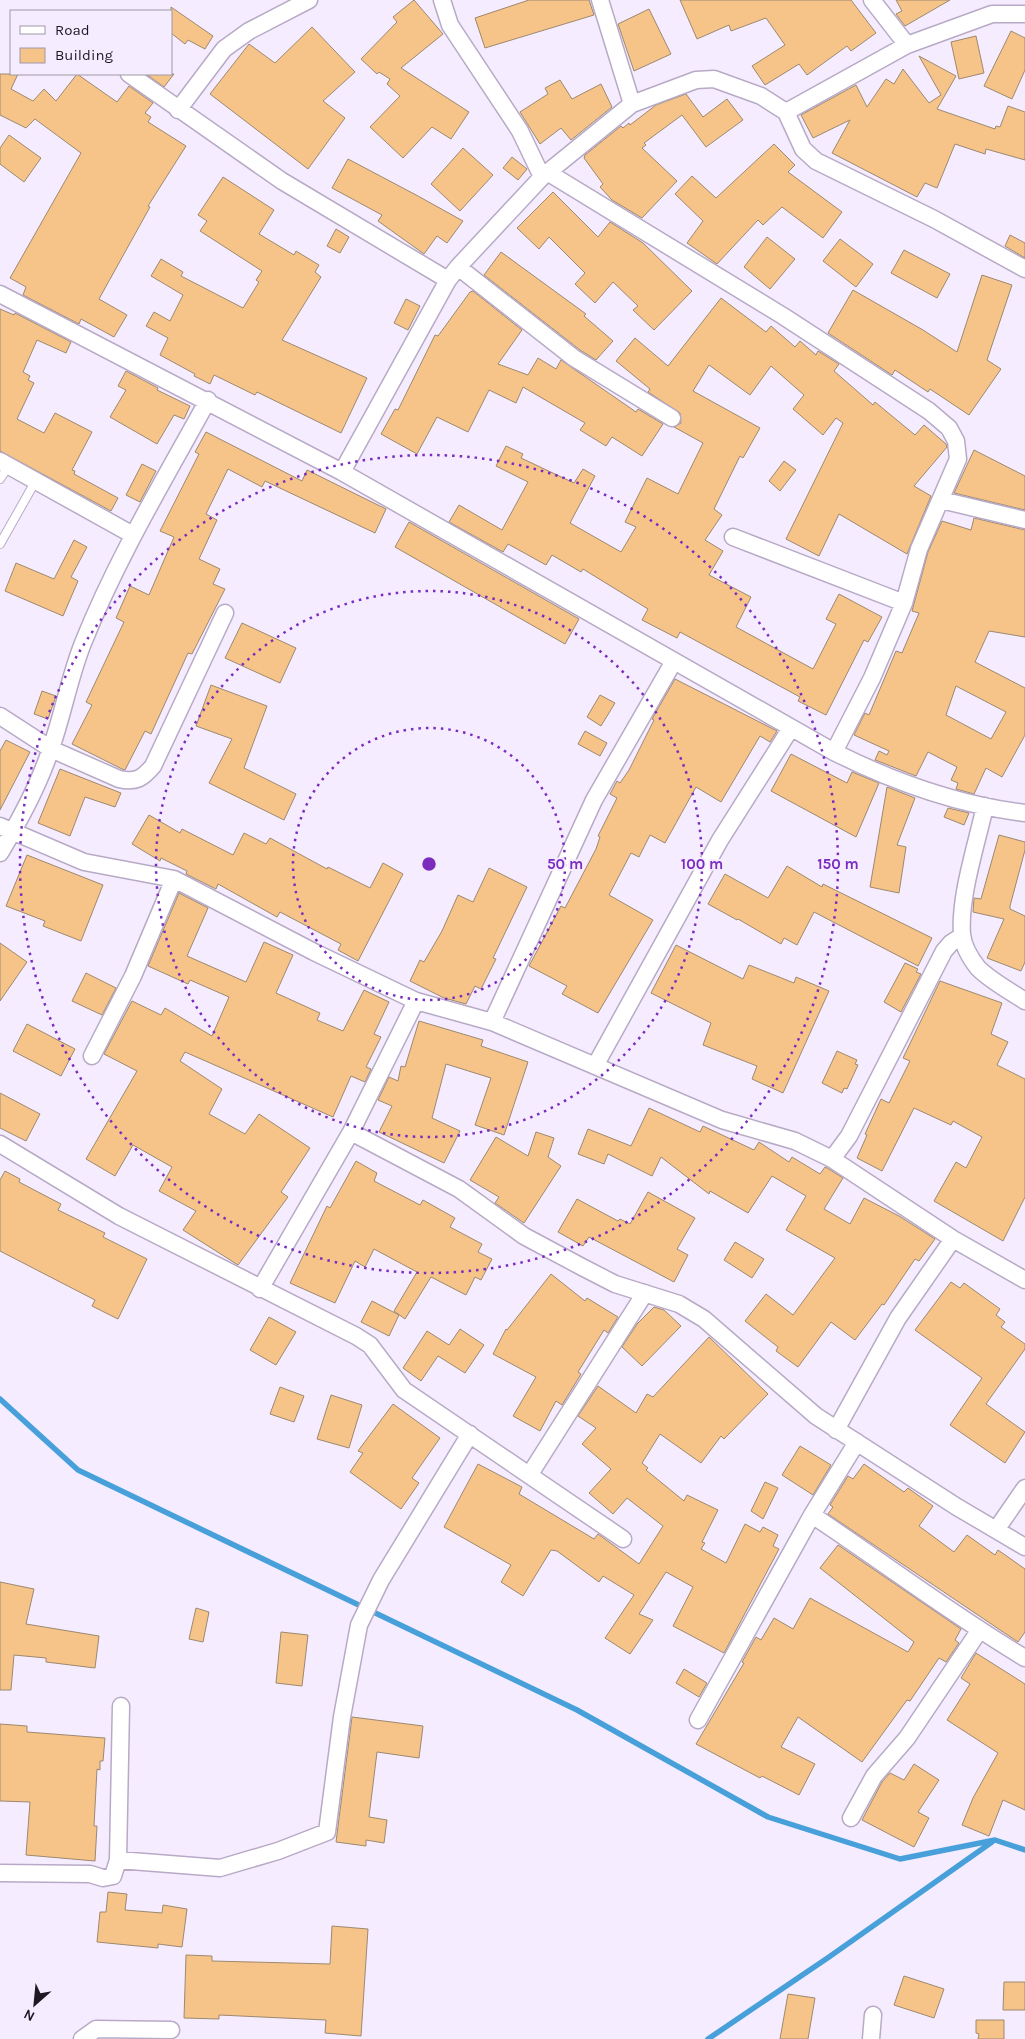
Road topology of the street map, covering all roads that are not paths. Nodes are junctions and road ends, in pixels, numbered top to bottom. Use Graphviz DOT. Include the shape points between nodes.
graph roads {
  1 [pos="309,0"];
  2 [pos="442,0"];
  3 [pos="600,0"];
  4 [pos="872,0"];
  5 [pos="991,7"];
  6 [pos="1025,14"];
  7 [pos="907,45"];
  8 [pos="130,75"];
  9 [pos="632,104"];
  10 [pos="178,110"];
  11 [pos="786,112"];
  12 [pos="544,174"];
  13 [pos="458,267"];
  14 [pos="1025,268"];
  15 [pos="448,280"];
  16 [pos="0,294"];
  17 [pos="208,400"];
  18 [pos="672,418"];
  19 [pos="3,469"];
  20 [pos="342,472"];
  21 [pos="36,482"];
  22 [pos="941,500"];
  23 [pos="1025,520"];
  24 [pos="133,535"];
  25 [pos="734,537"];
  26 [pos="0,544"];
  27 [pos="904,603"];
  28 [pos="225,613"];
  29 [pos="674,661"];
  30 [pos="0,716"];
  31 [pos="791,728"];
  32 [pos="51,749"];
  33 [pos="834,752"];
  34 [pos="985,806"];
  35 [pos="1025,813"];
  36 [pos="6,830"];
  37 [pos="0,853"];
  38 [pos="174,879"];
  39 [pos="962,936"];
  40 [pos="416,1001"];
  41 [pos="1025,1001"];
  42 [pos="492,1022"];
  43 [pos="92,1056"];
  44 [pos="595,1066"];
  45 [pos="351,1132"];
  46 [pos="0,1144"];
  47 [pos="832,1159"];
  48 [pos="953,1239"];
  49 [pos="1024,1274"];
  50 [pos="260,1289"];
  51 [pos="645,1293"];
  52 [pos="836,1430"];
  53 [pos="470,1434"];
  54 [pos="857,1442"];
  55 [pos="530,1474"];
  56 [pos="1025,1488"];
  57 [pos="812,1514"];
  58 [pos="996,1530"];
  59 [pos="623,1539"];
  60 [pos="1025,1547"];
  61 [pos="978,1630"];
  62 [pos="1025,1658"];
  63 [pos="121,1706"];
  64 [pos="698,1720"];
  65 [pos="851,1818"];
  66 [pos="118,1860"];
  67 [pos="0,1873"];
  68 [pos="873,2015"];
  69 [pos="171,2030"];
  70 [pos="82,2039"];
  71 [pos="871,2039"];
  1 -- 10 [label="street" via="249,31 224,49"];
  2 -- 12 [label="street" via="450,24"];
  3 -- 9 [label="street"];
  4 -- 7 [label="street"];
  5 -- 6 [label="street"];
  5 -- 7 [label="street"];
  7 -- 11 [label="street"];
  8 -- 10 [label="street"];
  9 -- 11 [label="street" via="696,80 714,79 761,96"];
  9 -- 12 [label="street"];
  10 -- 15 [label="street" via="282,181"];
  11 -- 14 [label="street" via="803,149 816,161"];
  12 -- 13 [label="street"];
  12 -- 22 [label="street" via="783,316 929,411 949,428 956,441 958,459"];
  13 -- 15 [label="street"];
  13 -- 18 [label="street" via="574,358"];
  15 -- 20 [label="street"];
  16 -- 17 [label="street"];
  17 -- 20 [label="street"];
  17 -- 24 [label="street"];
  19 -- 21 [label="street"];
  20 -- 29 [label="street"];
  21 -- 24 [label="street"];
  21 -- 26 [label="lane"];
  22 -- 23 [label="street"];
  22 -- 27 [label="street" via="920,549"];
  24 -- 32 [label="street" via="81,649"];
  25 -- 27 [label="street"];
  27 -- 33 [label="street" via="872,678"];
  28 -- 32 [label="street" via="154,766 142,779 130,782 119,779"];
  29 -- 31 [label="street"];
  29 -- 42 [label="street" via="594,800"];
  30 -- 32 [label="street"];
  31 -- 33 [label="street"];
  31 -- 44 [label="street" via="720,840"];
  32 -- 36 [label="street" via="24,813"];
  33 -- 34 [label="street" via="915,788"];
  34 -- 35 [label="street"];
  34 -- 39 [label="street" via="962,918"];
  36 -- 37 [label="street"];
  36 -- 38 [label="street" via="84,862"];
  38 -- 40 [label="street"];
  38 -- 43 [label="street" via="133,976"];
  39 -- 41 [label="street" via="979,968"];
  39 -- 47 [label="street" via="944,951 849,1136"];
  40 -- 42 [label="street"];
  40 -- 45 [label="street"];
  42 -- 44 [label="street"];
  44 -- 47 [label="street" via="722,1120 795,1141"];
  45 -- 50 [label="street"];
  45 -- 51 [label="street" via="459,1189 524,1236 615,1284"];
  46 -- 50 [label="street" via="119,1216"];
  47 -- 48 [label="street"];
  48 -- 49 [label="street"];
  48 -- 52 [label="street" via="898,1318"];
  50 -- 53 [label="street" via="370,1346 404,1390"];
  51 -- 52 [label="street" via="679,1304 704,1319"];
  51 -- 55 [label="street"];
  52 -- 54 [label="street"];
  53 -- 55 [label="street"];
  53 -- 66 [label="street" via="380,1580 359,1625 342,1717 327,1832 220,1868"];
  54 -- 57 [label="street"];
  54 -- 58 [label="street"];
  55 -- 59 [label="street"];
  56 -- 58 [label="street"];
  57 -- 61 [label="street"];
  57 -- 64 [label="street"];
  58 -- 60 [label="street"];
  61 -- 62 [label="street"];
  61 -- 65 [label="street" via="907,1738 874,1776"];
  63 -- 66 [label="street"];
  66 -- 67 [label="street" via="113,1876 103,1878 90,1874"];
  68 -- 71 [label="street"];
  69 -- 70 [label="street" via="96,2029"];
}
